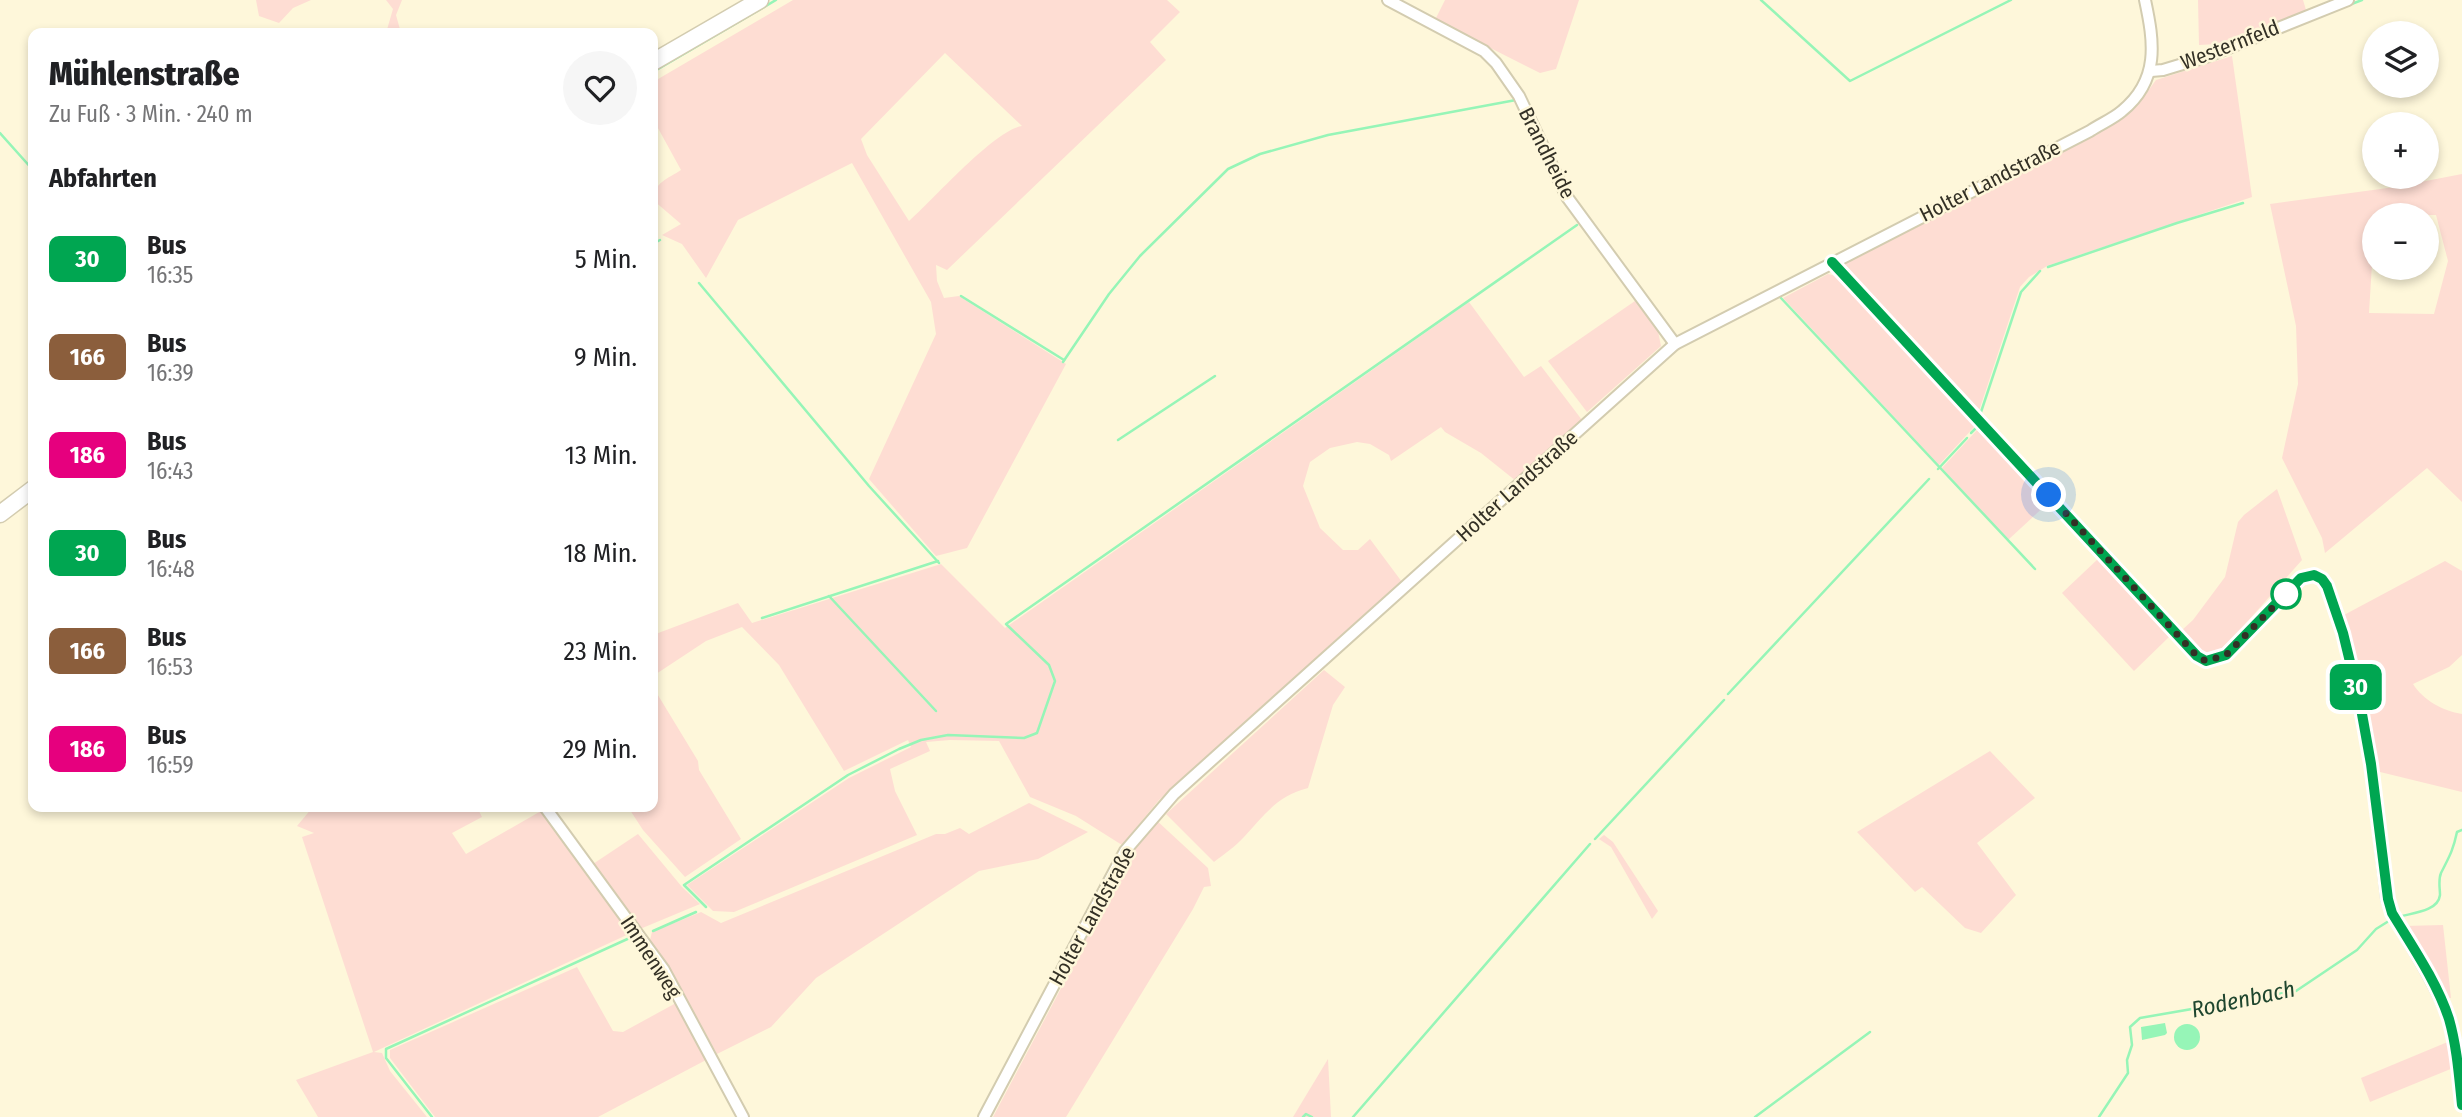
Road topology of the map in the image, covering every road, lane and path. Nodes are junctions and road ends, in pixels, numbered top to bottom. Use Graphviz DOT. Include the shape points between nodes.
graph roads {
  1 [pos="760,0"];
  2 [pos="1388,0"];
  3 [pos="2145,0"];
  4 [pos="2348,0"];
  5 [pos="658,59"];
  6 [pos="2151,71"];
  7 [pos="1832,262"];
  8 [pos="1675,344"];
  9 [pos="28,493"];
  10 [pos="0,514"];
  11 [pos="549,812"];
  12 [pos="2462,1105"];
  13 [pos="743,1117"];
  14 [pos="984,1117"];
  1 -- 5 [label="street"];
  2 -- 8 [label="street, Brandheide" via="1484,51 1496,63 1519,96 1567,197"];
  3 -- 6 [label="street" via="2153,48"];
  4 -- 6 [label="street, Westernfeld" via="2206,57"];
  6 -- 7 [label="street, Holter Landstraße" via="2122,111 2090,131"];
  7 -- 8 [label="street, Holter Landstraße"];
  7 -- 12 [label="street" via="2197,656 2206,661 2226,655 2301,578 2314,575 2322,579 2343,633 2360,703 2385,887 2392,913 2448,1015"];
  8 -- 14 [label="street, Holter Landstraße" via="1156,813 1125,851"];
  9 -- 10 [label="street"];
  11 -- 13 [label="street, Immenweg" via="664,970"];
}
